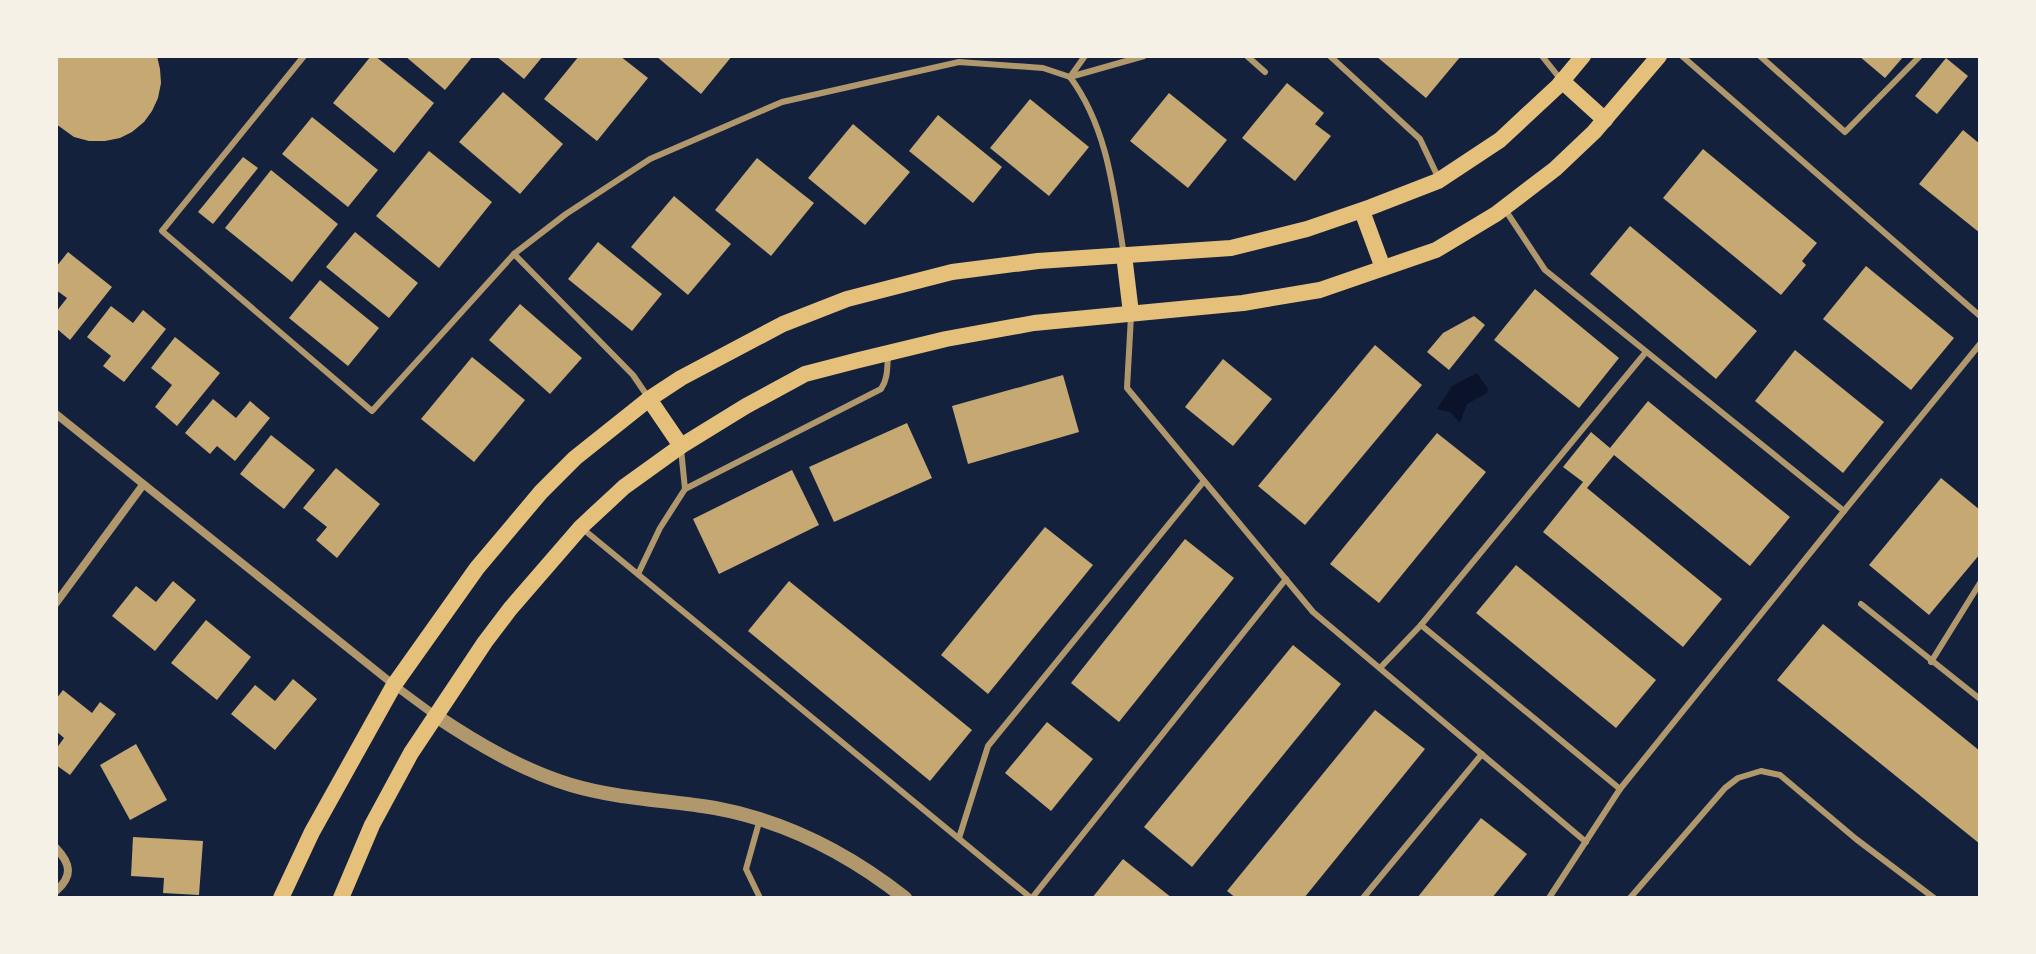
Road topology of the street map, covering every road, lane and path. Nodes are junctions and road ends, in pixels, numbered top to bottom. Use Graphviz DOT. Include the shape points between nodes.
graph roads {
  1 [pos="304,56"];
  2 [pos="1085,56"];
  3 [pos="1144,56"];
  4 [pos="1247,56"];
  5 [pos="1330,56"];
  6 [pos="1542,56"];
  7 [pos="1583,56"];
  8 [pos="1659,56"];
  9 [pos="1682,56"];
  10 [pos="1760,56"];
  11 [pos="1920,56"];
  12 [pos="1265,72"];
  13 [pos="1070,77"];
  14 [pos="1562,81"];
  15 [pos="1605,120"];
  16 [pos="1439,180"];
  17 [pos="1504,208"];
  18 [pos="1362,211"];
  19 [pos="514,254"];
  20 [pos="1124,255"];
  21 [pos="1383,268"];
  22 [pos="1131,313"];
  23 [pos="1980,316"];
  24 [pos="1980,344"];
  25 [pos="1646,352"];
  26 [pos="888,353"];
  27 [pos="649,399"];
  28 [pos="56,414"];
  29 [pos="681,446"];
  30 [pos="1204,481"];
  31 [pos="143,485"];
  32 [pos="685,489"];
  33 [pos="1844,511"];
  34 [pos="581,527"];
  35 [pos="638,574"];
  36 [pos="1286,579"];
  37 [pos="1980,583"];
  38 [pos="56,603"];
  39 [pos="1861,604"];
  40 [pos="1421,625"];
  41 [pos="1931,662"];
  42 [pos="1380,668"];
  43 [pos="394,685"];
  44 [pos="1980,699"];
  45 [pos="436,716"];
  46 [pos="1482,754"];
  47 [pos="1620,789"];
  48 [pos="760,819"];
  49 [pos="959,838"];
  50 [pos="1586,842"];
  51 [pos="56,848"];
  52 [pos="56,891"];
  53 [pos="281,898"];
  54 [pos="341,898"];
  55 [pos="760,898"];
  56 [pos="905,898"];
  57 [pos="1032,898"];
  58 [pos="1363,898"];
  59 [pos="1549,898"];
  60 [pos="1630,898"];
  61 [pos="1934,898"];
  1 -- 19 [label="lane" via="162,231 372,411"];
  2 -- 13 [label="lane"];
  3 -- 13 [label="lane"];
  4 -- 12 [label="lane"];
  5 -- 16 [label="lane" via="1420,139"];
  6 -- 14 [label="lane"];
  7 -- 14 [label="main road"];
  8 -- 15 [label="main road"];
  9 -- 23 [label="lane"];
  10 -- 11 [label="lane" via="1845,132"];
  13 -- 19 [label="lane" via="1043,68 959,62 782,102 650,159"];
  13 -- 20 [label="lane" via="1082,93 1109,163"];
  14 -- 15 [label="main road"];
  14 -- 16 [label="main road" via="1500,140"];
  15 -- 17 [label="main road" via="1555,169"];
  16 -- 18 [label="main road"];
  17 -- 21 [label="main road" via="1436,250"];
  17 -- 25 [label="lane" via="1545,270"];
  18 -- 20 [label="main road" via="1231,248"];
  18 -- 21 [label="main road"];
  19 -- 27 [label="lane" via="633,375"];
  20 -- 22 [label="main road"];
  20 -- 27 [label="main road" via="952,272 847,299 771,330"];
  21 -- 22 [label="main road" via="1320,290"];
  22 -- 26 [label="main road" via="1034,323"];
  22 -- 30 [label="lane" via="1127,388"];
  24 -- 33 [label="lane"];
  25 -- 33 [label="lane"];
  25 -- 40 [label="lane"];
  26 -- 29 [label="main road" via="805,374"];
  26 -- 32 [label="lane" via="881,389"];
  27 -- 29 [label="main road"];
  27 -- 43 [label="main road" via="541,492 477,568"];
  28 -- 31 [label="street"];
  29 -- 32 [label="lane"];
  29 -- 34 [label="main road" via="624,487"];
  30 -- 36 [label="lane"];
  30 -- 49 [label="lane" via="988,746"];
  31 -- 38 [label="street"];
  31 -- 43 [label="street"];
  32 -- 35 [label="lane"];
  33 -- 47 [label="lane"];
  34 -- 35 [label="lane"];
  34 -- 45 [label="main road" via="485,642"];
  35 -- 49 [label="lane"];
  36 -- 42 [label="lane" via="1313,612"];
  36 -- 57 [label="lane"];
  37 -- 41 [label="lane"];
  39 -- 41 [label="lane"];
  40 -- 42 [label="lane"];
  40 -- 47 [label="lane"];
  41 -- 44 [label="lane"];
  42 -- 46 [label="lane"];
  43 -- 45 [label="street"];
  43 -- 53 [label="main road"];
  45 -- 48 [label="street" via="481,745 571,785"];
  45 -- 54 [label="main road" via="372,825"];
  46 -- 50 [label="lane"];
  46 -- 58 [label="lane"];
  47 -- 50 [label="lane"];
  48 -- 55 [label="lane" via="746,869"];
  48 -- 56 [label="street" via="829,847"];
  49 -- 57 [label="lane"];
  50 -- 59 [label="lane"];
  51 -- 52 [label="street" via="69,872"];
  60 -- 61 [label="lane" via="1725,788 1761,771 1780,775"];
}
